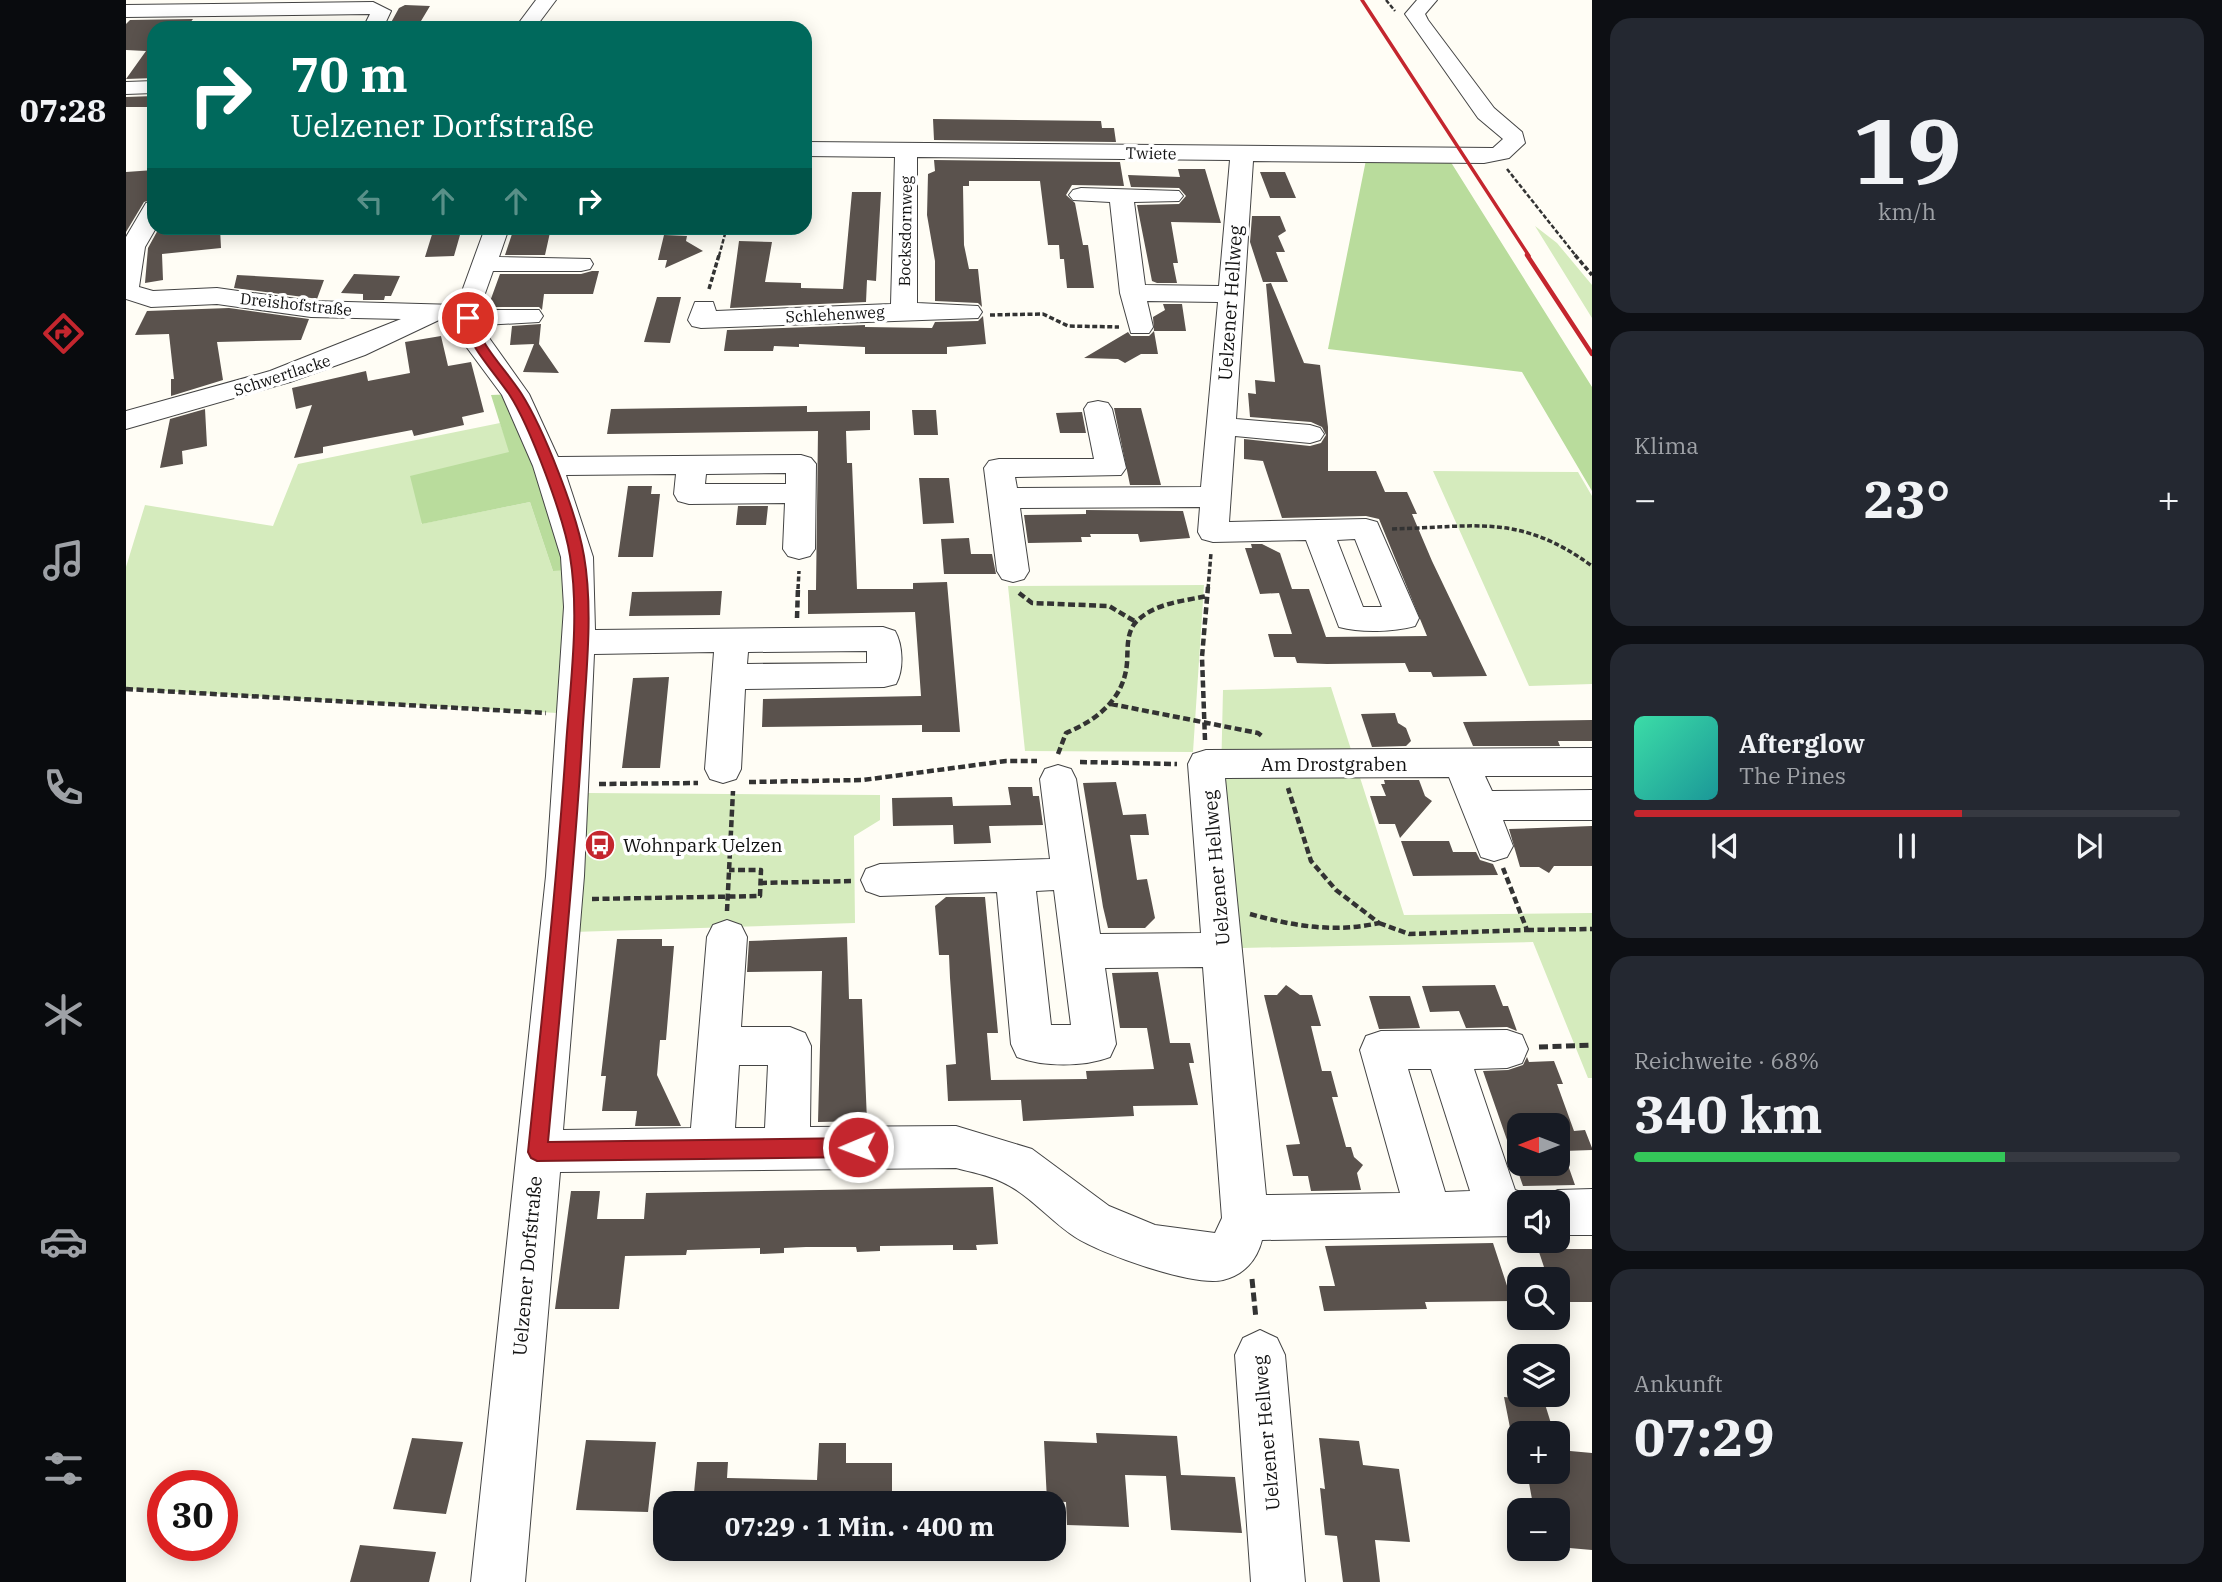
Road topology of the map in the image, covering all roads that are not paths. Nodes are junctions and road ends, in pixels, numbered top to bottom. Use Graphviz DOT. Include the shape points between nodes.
graph roads {
  1 [pos="546,0"];
  2 [pos="1427,0"];
  3 [pos="126,11"];
  4 [pos="376,21"];
  5 [pos="530,21"];
  6 [pos="147,87"];
  7 [pos="126,88"];
  8 [pos="812,149"];
  9 [pos="906,151"];
  10 [pos="1242,154"];
  11 [pos="1081,195"];
  12 [pos="1121,195"];
  13 [pos="1171,196"];
  14 [pos="147,221"];
  15 [pos="494,235"];
  16 [pos="483,264"];
  17 [pos="581,264"];
  18 [pos="126,290"];
  19 [pos="1133,293"];
  20 [pos="1231,294"];
  21 [pos="904,311"];
  22 [pos="969,312"];
  23 [pos="433,314"];
  24 [pos="468,316"];
  25 [pos="530,316"];
  26 [pos="702,319"];
  27 [pos="1140,327"];
  28 [pos="1098,409"];
  29 [pos="126,421"];
  30 [pos="1221,426"];
  31 [pos="1310,433"];
  32 [pos="548,466"];
  33 [pos="1111,468"];
  34 [pos="1216,497"];
  35 [pos="1003,498"];
  36 [pos="1117,498"];
  37 [pos="1318,530"];
  38 [pos="799,549"];
  39 [pos="1013,571"];
  40 [pos="732,641"];
  41 [pos="580,642"];
  42 [pos="729,677"];
  43 [pos="1592,762"];
  44 [pos="1462,763"];
  45 [pos="1206,764"];
  46 [pos="1057,765"];
  47 [pos="728,779"];
  48 [pos="1592,805"];
  49 [pos="1479,806"];
  50 [pos="1494,846"];
  51 [pos="1071,874"];
  52 [pos="1015,877"];
  53 [pos="880,880"];
  54 [pos="727,917"];
  55 [pos="1224,950"];
  56 [pos="1082,951"];
  57 [pos="719,1046"];
  58 [pos="1507,1049"];
  59 [pos="1446,1050"];
  60 [pos="787,1148"];
  61 [pos="711,1151"];
  62 [pos="537,1152"];
  63 [pos="1507,1208"];
  64 [pos="1592,1212"];
  65 [pos="1507,1213"];
  66 [pos="1570,1213"];
  67 [pos="1429,1214"];
  68 [pos="1245,1218"];
  69 [pos="1259,1355"];
  70 [pos="498,1582"];
  71 [pos="1278,1582"];
  1 -- 5 [label="street"];
  2 -- 10 [label="street, Twiete" via="1415,14 1486,113 1514,137 1511,147 1496,154"];
  3 -- 4 [label="street" via="373,9 381,11"];
  6 -- 7 [label="street"];
  8 -- 9 [label="street, Twiete"];
  9 -- 10 [label="street, Twiete"];
  9 -- 21 [label="street, Bocksdornweg"];
  10 -- 20 [label="street, Uelzener Hellweg"];
  11 -- 12 [label="street"];
  12 -- 13 [label="street"];
  12 -- 19 [label="street"];
  14 -- 18 [label="street" via="133,247"];
  15 -- 16 [label="street"];
  16 -- 17 [label="street"];
  16 -- 24 [label="street"];
  18 -- 23 [label="street, Dreishofstraße" via="151,299 217,296 311,309"];
  19 -- 20 [label="street"];
  19 -- 27 [label="street"];
  20 -- 30 [label="street, Uelzener Hellweg"];
  21 -- 22 [label="street, Schlehenweg"];
  21 -- 26 [label="street, Schlehenweg"];
  23 -- 24 [label="street, Dreishofstraße"];
  23 -- 29 [label="street, Schwertlacke" via="375,343 291,374"];
  24 -- 25 [label="street, Dreishofstraße"];
  24 -- 32 [label="street, Uelzener Dorfstraße" via="475,341 515,394"];
  28 -- 33 [label="street"];
  30 -- 31 [label="street"];
  30 -- 34 [label="street, Uelzener Hellweg"];
  32 -- 38 [label="street" via="692,465 689,494 801,493"];
  32 -- 41 [label="street, Uelzener Dorfstraße" via="577,557"];
  33 -- 35 [label="street" via="999,468"];
  33 -- 36 [label="street"];
  34 -- 36 [label="street"];
  34 -- 37 [label="street, Uelzener Hellweg" via="1213,532"];
  35 -- 36 [label="street"];
  35 -- 39 [label="street"];
  37 -- 37 [label="street" via="1351,619 1402,618 1366,529"];
  40 -- 41 [label="street"];
  40 -- 42 [label="street"];
  40 -- 42 [label="street" via="883,639 884,675"];
  41 -- 62 [label="street, Uelzener Dorfstraße" via="562,900"];
  42 -- 47 [label="street"];
  43 -- 44 [label="street, Am Drostgraben"];
  44 -- 45 [label="street, Am Drostgraben"];
  44 -- 49 [label="street"];
  45 -- 55 [label="street, Uelzener Hellweg"];
  46 -- 51 [label="street"];
  48 -- 49 [label="street"];
  49 -- 50 [label="street"];
  51 -- 52 [label="street"];
  51 -- 56 [label="street"];
  52 -- 53 [label="street"];
  52 -- 56 [label="street" via="1032,1044 1095,1044"];
  54 -- 57 [label="street"];
  55 -- 56 [label="street"];
  55 -- 68 [label="street, Uelzener Hellweg"];
  57 -- 60 [label="street" via="790,1046"];
  57 -- 61 [label="street"];
  58 -- 59 [label="street"];
  59 -- 63 [label="street"];
  59 -- 67 [label="street" via="1381,1050"];
  60 -- 61 [label="street"];
  60 -- 68 [label="street" via="956,1147 1016,1164 1093,1222 1156,1248 1221,1257 1238,1244"];
  61 -- 62 [label="street"];
  62 -- 70 [label="street, Uelzener Dorfstraße"];
  64 -- 66 [label="street"];
  65 -- 67 [label="street"];
  67 -- 68 [label="street"];
  69 -- 71 [label="street, Uelzener Hellweg"];
}
